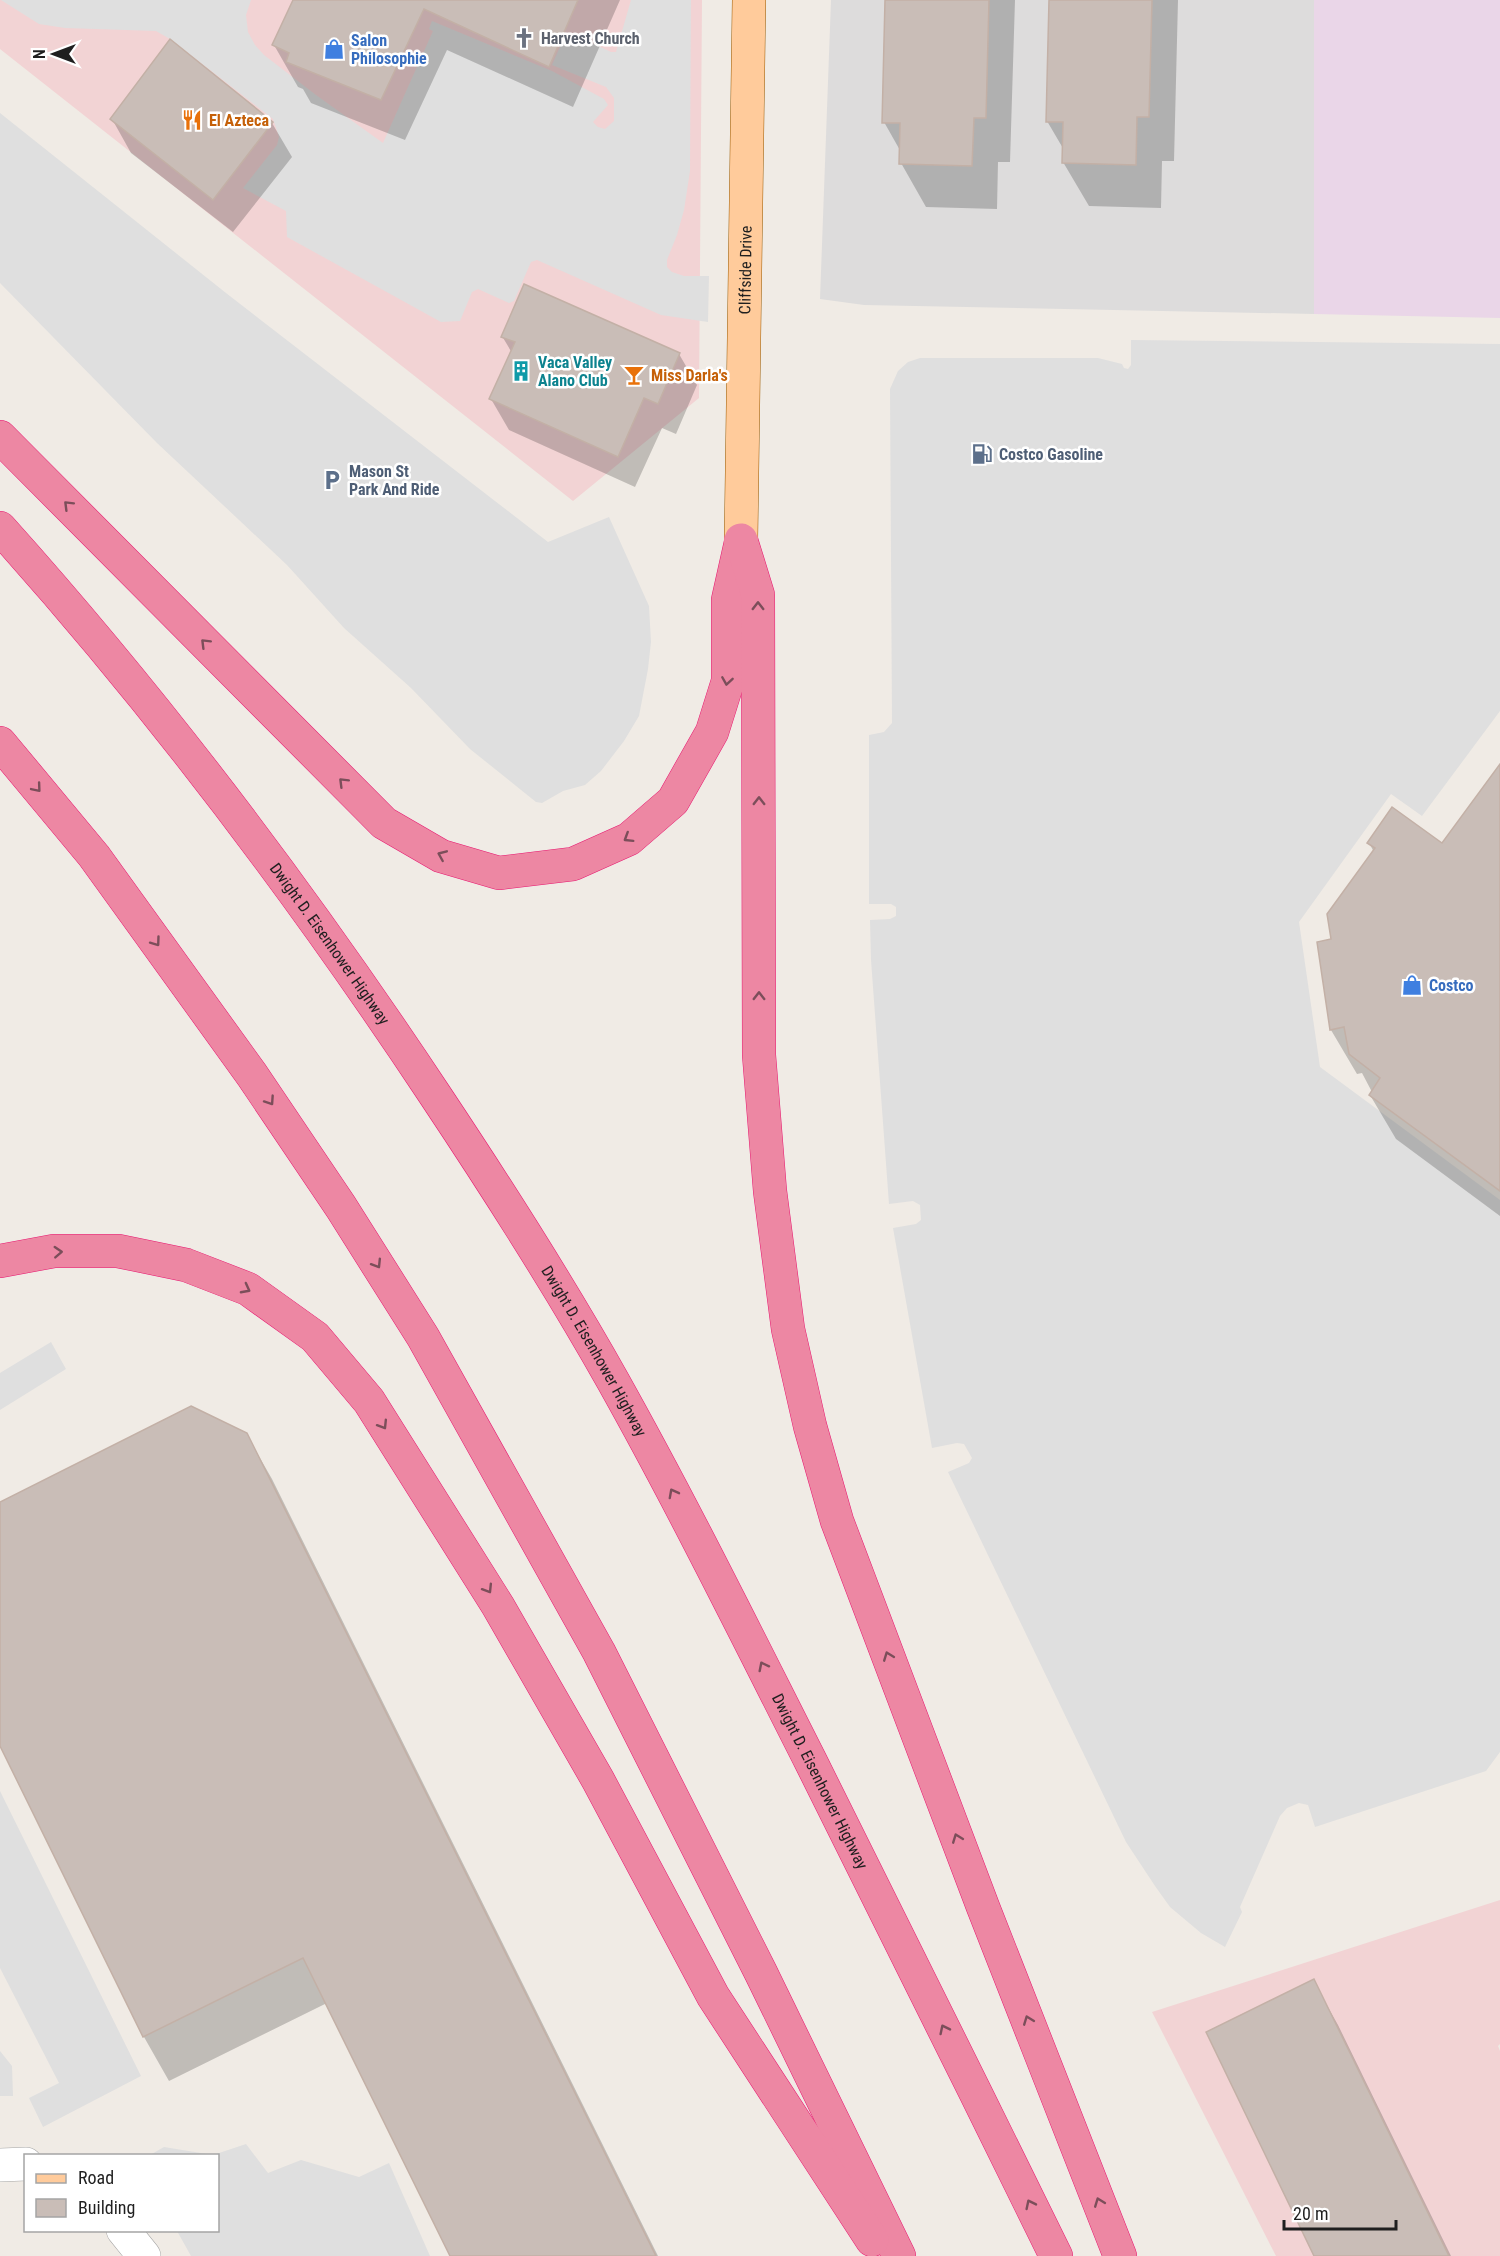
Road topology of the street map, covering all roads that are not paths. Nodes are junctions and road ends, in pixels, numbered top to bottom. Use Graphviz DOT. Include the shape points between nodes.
graph roads {
  1 [pos="749,0"];
  2 [pos="0,438"];
  3 [pos="0,528"];
  4 [pos="741,540"];
  5 [pos="0,743"];
  6 [pos="0,1261"];
  7 [pos="24,2164"];
  8 [pos="0,2165"];
  9 [pos="125,2232"];
  10 [pos="144,2256"];
  11 [pos="883,2256"];
  12 [pos="899,2256"];
  13 [pos="1056,2256"];
  14 [pos="1120,2256"];
  1 -- 4 [label="main road, Cliffside Drive"];
  4 -- 2 [label="highway, one-way" via="728,600 728,681 712,732 673,801 629,839 573,864 499,873 441,856 384,823"];
  13 -- 3 [label="highway, Dwight D. Eisenhower Highway, one-way" via="677,1500 611,1377 491,1180 364,988 220,792 61,595"];
  14 -- 4 [label="highway, one-way" via="837,1521 788,1329 770,1191 759,1054 758,595"];
  5 -- 12 [label="highway, one-way" via="94,856 252,1075 423,1337 599,1652"];
  6 -- 11 [label="highway, one-way" via="54,1251 118,1251 186,1265 248,1289 315,1337 369,1401 498,1605 598,1780 713,1996"];
  7 -- 8 [label="street"];
  9 -- 10 [label="street"];
}
